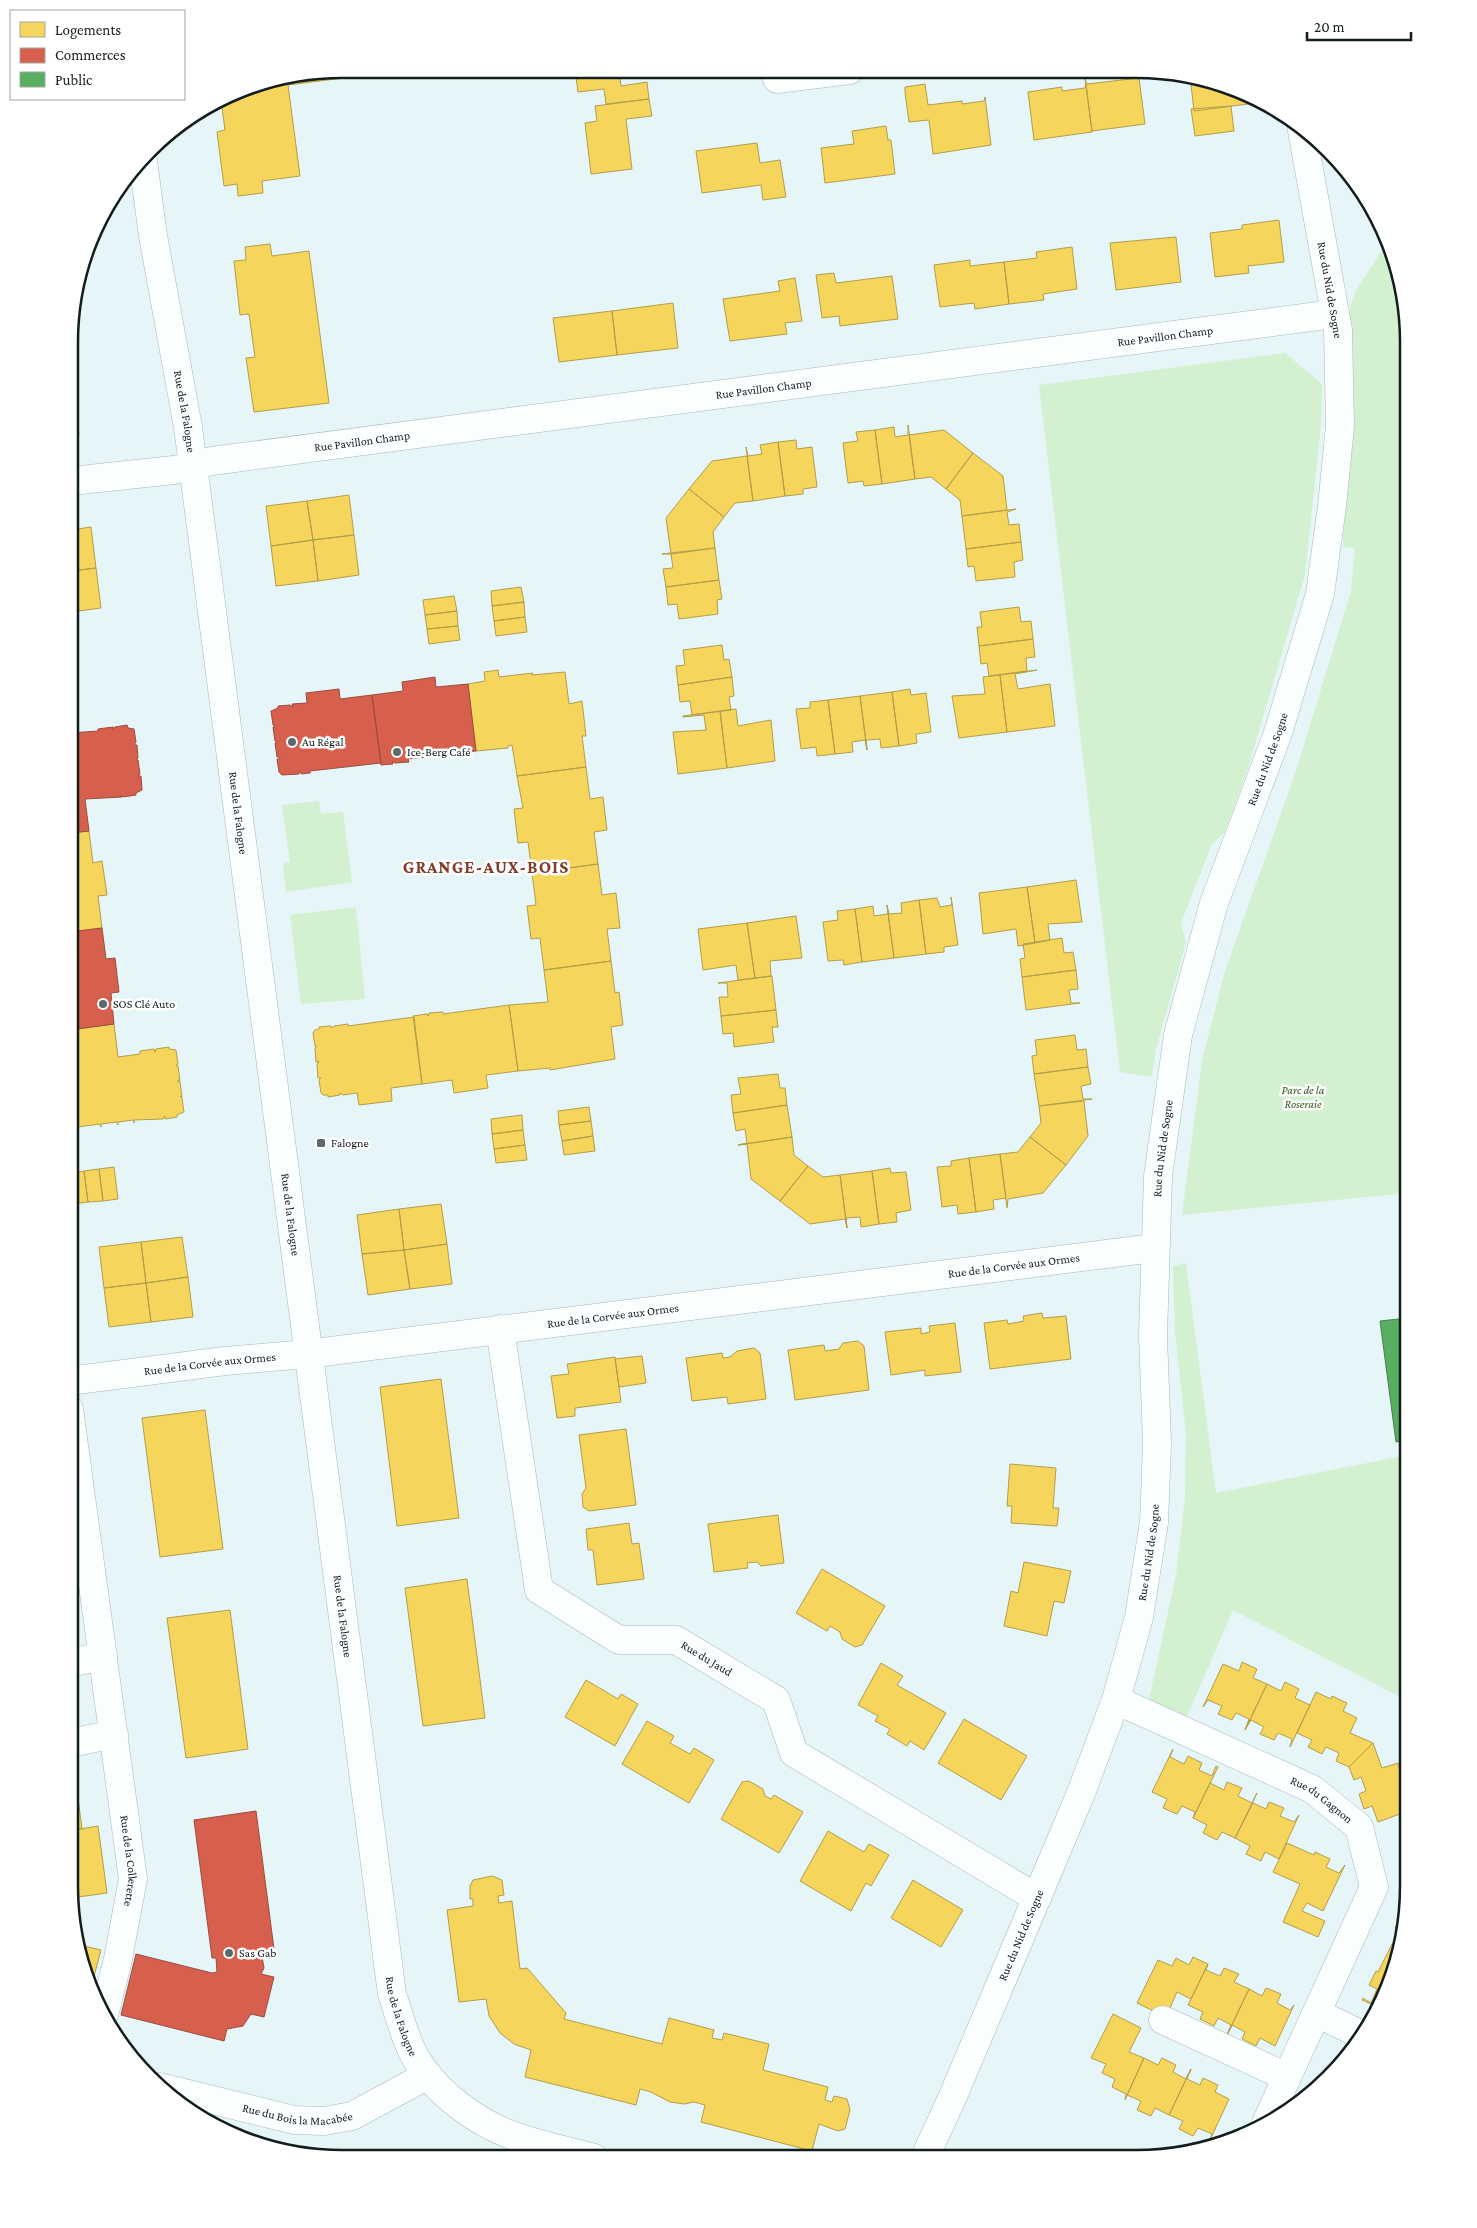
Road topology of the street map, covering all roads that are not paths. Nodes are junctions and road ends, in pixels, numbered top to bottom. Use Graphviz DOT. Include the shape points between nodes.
graph roads {
  1 [pos="785,78"];
  2 [pos="777,79"];
  3 [pos="1303,138"];
  4 [pos="144,167"];
  5 [pos="1334,314"];
  6 [pos="193,466"];
  7 [pos="78,480"];
  8 [pos="1154,1248"];
  9 [pos="500,1329"];
  10 [pos="307,1354"];
  11 [pos="78,1380"];
  12 [pos="78,1469"];
  13 [pos="103,1656"];
  14 [pos="78,1661"];
  15 [pos="1116,1700"];
  16 [pos="114,1734"];
  17 [pos="78,1741"];
  18 [pos="1037,1898"];
  19 [pos="107,2006"];
  20 [pos="1317,2013"];
  21 [pos="1163,2020"];
  22 [pos="1356,2032"];
  23 [pos="428,2074"];
  24 [pos="1287,2077"];
  25 [pos="175,2091"];
  26 [pos="1271,2113"];
  27 [pos="564,2150"];
  28 [pos="928,2150"];
  1 -- 2 [label="street"];
  3 -- 5 [label="street, Rue du Nid de Sogne"];
  4 -- 6 [label="street, Rue de la Falogne"];
  5 -- 6 [label="street, Rue Pavillon Champ"];
  5 -- 8 [label="street, Rue du Nid de Sogne" via="1338,330 1340,426 1320,594 1278,733 1214,903 1178,1035 1158,1176"];
  6 -- 7 [label="street, Rue Pavillon Champ"];
  6 -- 10 [label="street, Rue de la Falogne"];
  8 -- 9 [label="street, Rue de la Corvée aux Ormes"];
  8 -- 15 [label="street, Rue du Nid de Sogne" via="1157,1442 1154,1522 1139,1617"];
  9 -- 10 [label="street, Rue de la Corvée aux Ormes"];
  9 -- 18 [label="street, Rue du Jaud" via="539,1590 619,1640 676,1640 776,1700 794,1753"];
  10 -- 11 [label="street, Rue de la Corvée aux Ormes"];
  10 -- 23 [label="street, Rue de la Falogne" via="392,1994 414,2055"];
  12 -- 13 [label="street, Rue de la Collerette"];
  13 -- 14 [label="street"];
  13 -- 16 [label="street, Rue de la Collerette"];
  15 -- 18 [label="street, Rue du Nid de Sogne"];
  15 -- 20 [label="street, Rue du Gagnon" via="1312,1788 1359,1827 1374,1886"];
  16 -- 17 [label="street"];
  16 -- 19 [label="street, Rue de la Collerette" via="133,1879"];
  18 -- 28 [label="street, Rue du Nid de Sogne"];
  20 -- 22 [label="street"];
  20 -- 24 [label="street, Rue du Gagnon"];
  21 -- 24 [label="street"];
  23 -- 25 [label="street, Rue du Bois la Macabée" via="352,2116 324,2121 294,2120"];
  23 -- 27 [label="street, Rue de la Falogne" via="449,2096 482,2121 519,2138"];
  24 -- 26 [label="street, Rue du Gagnon"];
}
